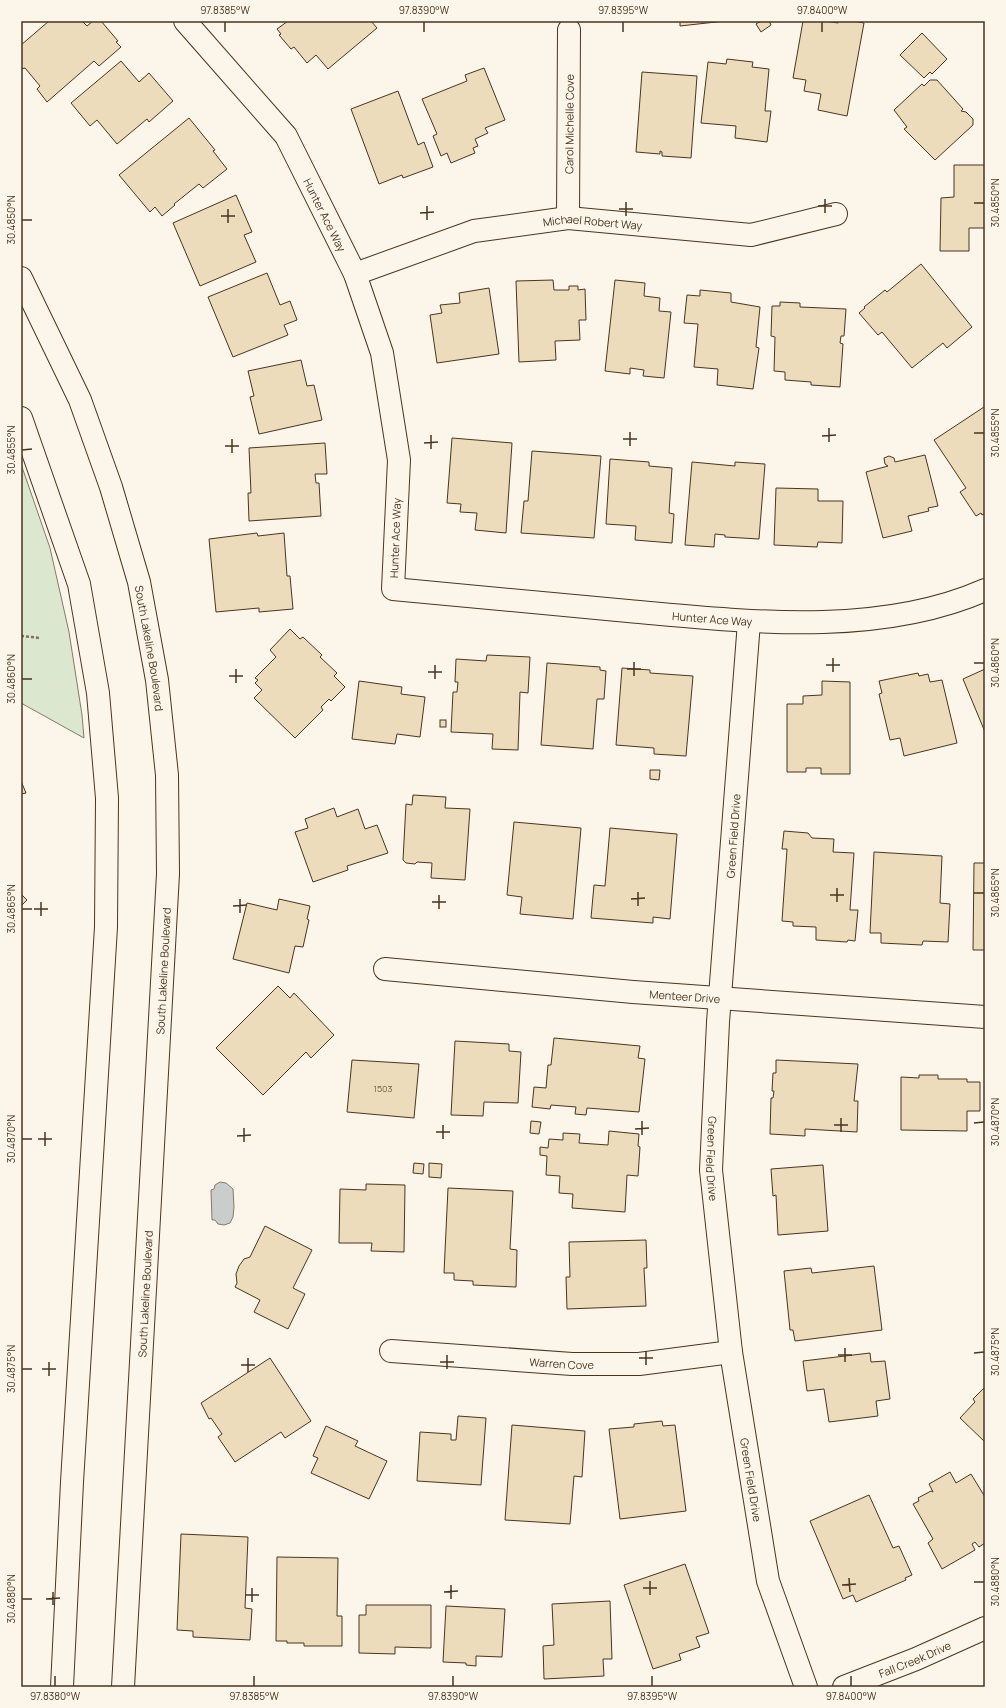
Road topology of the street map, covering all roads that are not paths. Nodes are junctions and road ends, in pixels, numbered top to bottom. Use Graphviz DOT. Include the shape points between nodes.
graph roads {
  1 [pos="185,21"];
  2 [pos="569,30"];
  3 [pos="836,214"];
  4 [pos="568,218"];
  5 [pos="355,274"];
  6 [pos="21,278"];
  7 [pos="21,418"];
  8 [pos="985,590"];
  9 [pos="749,622"];
  10 [pos="385,969"];
  11 [pos="721,997"];
  12 [pos="985,1017"];
  13 [pos="391,1351"];
  14 [pos="731,1352"];
  15 [pos="985,1628"];
  16 [pos="62,1687"];
  17 [pos="123,1687"];
  18 [pos="806,1687"];
  19 [pos="844,1687"];
  1 -- 5 [label="street, Hunter Ace Way" via="286,136"];
  2 -- 4 [label="street, Carol Michelle Cove"];
  3 -- 4 [label="street, Michael Robert Way" via="751,236"];
  4 -- 5 [label="street, Michael Robert Way" via="474,231"];
  5 -- 9 [label="street, Hunter Ace Way" via="382,353 398,460 393,589"];
  6 -- 17 [label="street, South Lakeline Boulevard" via="80,400 112,487 139,582 157,680 167,775 168,874"];
  7 -- 16 [label="street" via="78,584 98,693 107,798 106,927"];
  8 -- 9 [label="street, Hunter Ace Way" via="960,601 899,615 835,621"];
  9 -- 11 [label="street, Green Field Drive"];
  10 -- 11 [label="street, Menteer Drive" via="633,992"];
  11 -- 12 [label="street, Menteer Drive"];
  11 -- 14 [label="street, Green Field Drive" via="711,1170"];
  13 -- 14 [label="street, Warren Cove" via="572,1364 639,1364"];
  14 -- 18 [label="street, Green Field Drive" via="768,1581"];
  15 -- 19 [label="street, Fall Creek Drive"];
}
